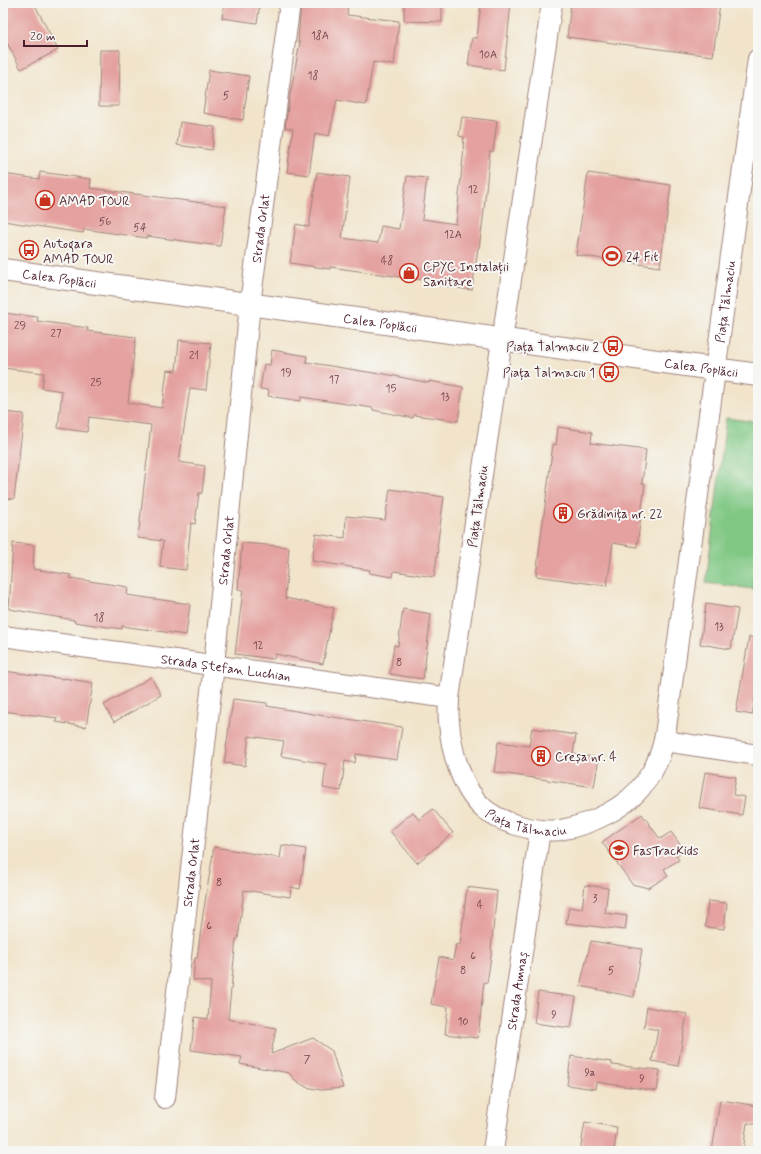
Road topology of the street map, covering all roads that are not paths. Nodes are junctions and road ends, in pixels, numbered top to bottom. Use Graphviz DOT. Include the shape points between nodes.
graph roads {
  1 [pos="290,3"];
  2 [pos="552,3"];
  3 [pos="758,59"];
  4 [pos="3,270"];
  5 [pos="250,304"];
  6 [pos="501,339"];
  7 [pos="715,369"];
  8 [pos="758,375"];
  9 [pos="3,636"];
  10 [pos="214,665"];
  11 [pos="449,698"];
  12 [pos="664,741"];
  13 [pos="758,755"];
  14 [pos="540,830"];
  15 [pos="165,1098"];
  16 [pos="493,1151"];
  1 -- 5 [label="street, Strada Orlat"];
  2 -- 6 [label="street, Piața Tălmaciu"];
  3 -- 7 [label="street, Piața Tălmaciu"];
  4 -- 5 [label="main road, Calea Poplăcii"];
  5 -- 6 [label="main road, Calea Poplăcii"];
  5 -- 10 [label="street, Strada Orlat"];
  6 -- 7 [label="main road, Calea Poplăcii"];
  6 -- 11 [label="street, Piața Tălmaciu"];
  7 -- 8 [label="main road, Calea Poplăcii"];
  7 -- 12 [label="street, Piața Tălmaciu"];
  9 -- 10 [label="street, Strada Ștefan Luchian"];
  10 -- 11 [label="street, Strada Ștefan Luchian"];
  10 -- 15 [label="street, Strada Orlat"];
  11 -- 14 [label="street, Piața Tălmaciu" via="453,749 470,793 483,808 499,818"];
  12 -- 13 [label="street"];
  12 -- 14 [label="street, Piața Tălmaciu" via="658,763 645,783 615,809 595,820 559,830"];
  14 -- 16 [label="street, Strada Amnaș"];
}
